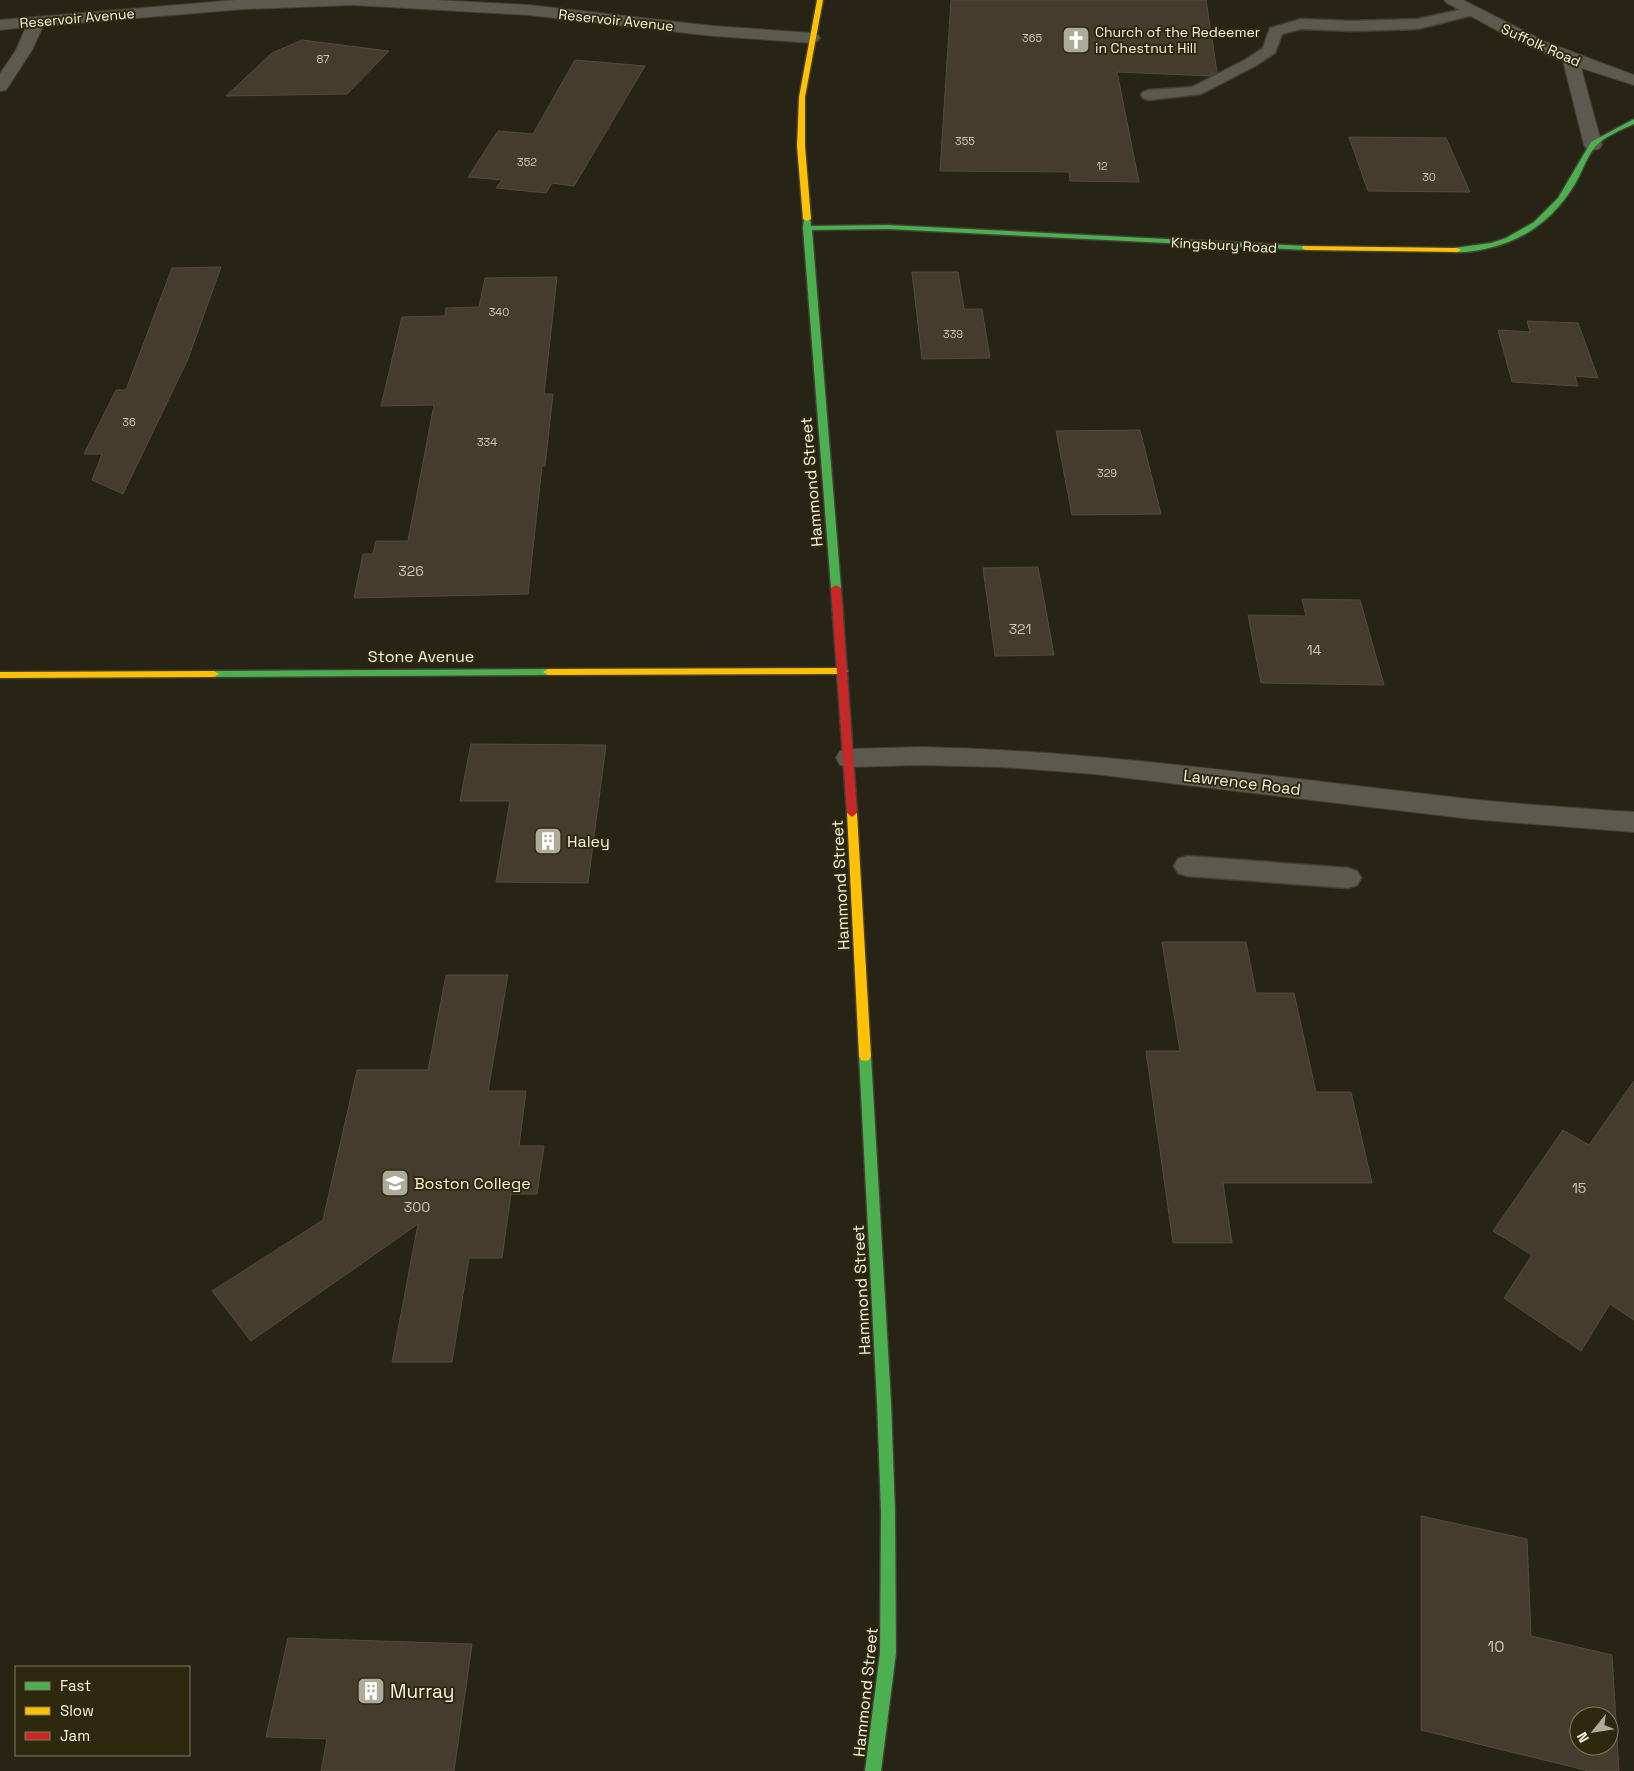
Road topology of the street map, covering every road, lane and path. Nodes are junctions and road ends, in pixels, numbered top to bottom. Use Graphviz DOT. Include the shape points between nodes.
graph roads {
  1 [pos="820,0"];
  2 [pos="1452,0"];
  3 [pos="1472,11"];
  4 [pos="37,22"];
  5 [pos="0,25"];
  6 [pos="812,38"];
  7 [pos="1571,59"];
  8 [pos="1634,80"];
  9 [pos="0,86"];
  10 [pos="1149,95"];
  11 [pos="1634,121"];
  12 [pos="1593,145"];
  13 [pos="807,228"];
  14 [pos="843,671"];
  15 [pos="0,675"];
  16 [pos="849,758"];
  17 [pos="1634,822"];
  18 [pos="1187,866"];
  19 [pos="1348,878"];
  20 [pos="873,1771"];
  1 -- 6 [label="street, Hammond Street"];
  2 -- 3 [label="street, Suffolk Road"];
  3 -- 7 [label="street, Suffolk Road"];
  3 -- 10 [label="lane" via="1418,24 1301,24 1275,31 1270,50 1195,91"];
  4 -- 5 [label="street, Reservoir Avenue"];
  4 -- 6 [label="street, Reservoir Avenue" via="244,4 353,0 529,10 713,31"];
  4 -- 9 [label="street" via="24,50"];
  6 -- 13 [label="street, Hammond Street" via="804,74 802,105 801,146"];
  7 -- 8 [label="street, Suffolk Road"];
  7 -- 12 [label="street"];
  11 -- 12 [label="street, Kingsbury Road"];
  12 -- 13 [label="street, Kingsbury Road" via="1552,212 1530,230 1504,242 1476,249 1259,247 886,227"];
  13 -- 14 [label="street, Hammond Street"];
  14 -- 15 [label="street, Stone Avenue"];
  14 -- 16 [label="street, Hammond Street"];
  16 -- 17 [label="street, Lawrence Road" via="993,758 1076,764 1471,809"];
  16 -- 20 [label="street, Hammond Street" via="888,1512 888,1653"];
  18 -- 19 [label="lane"];
}
